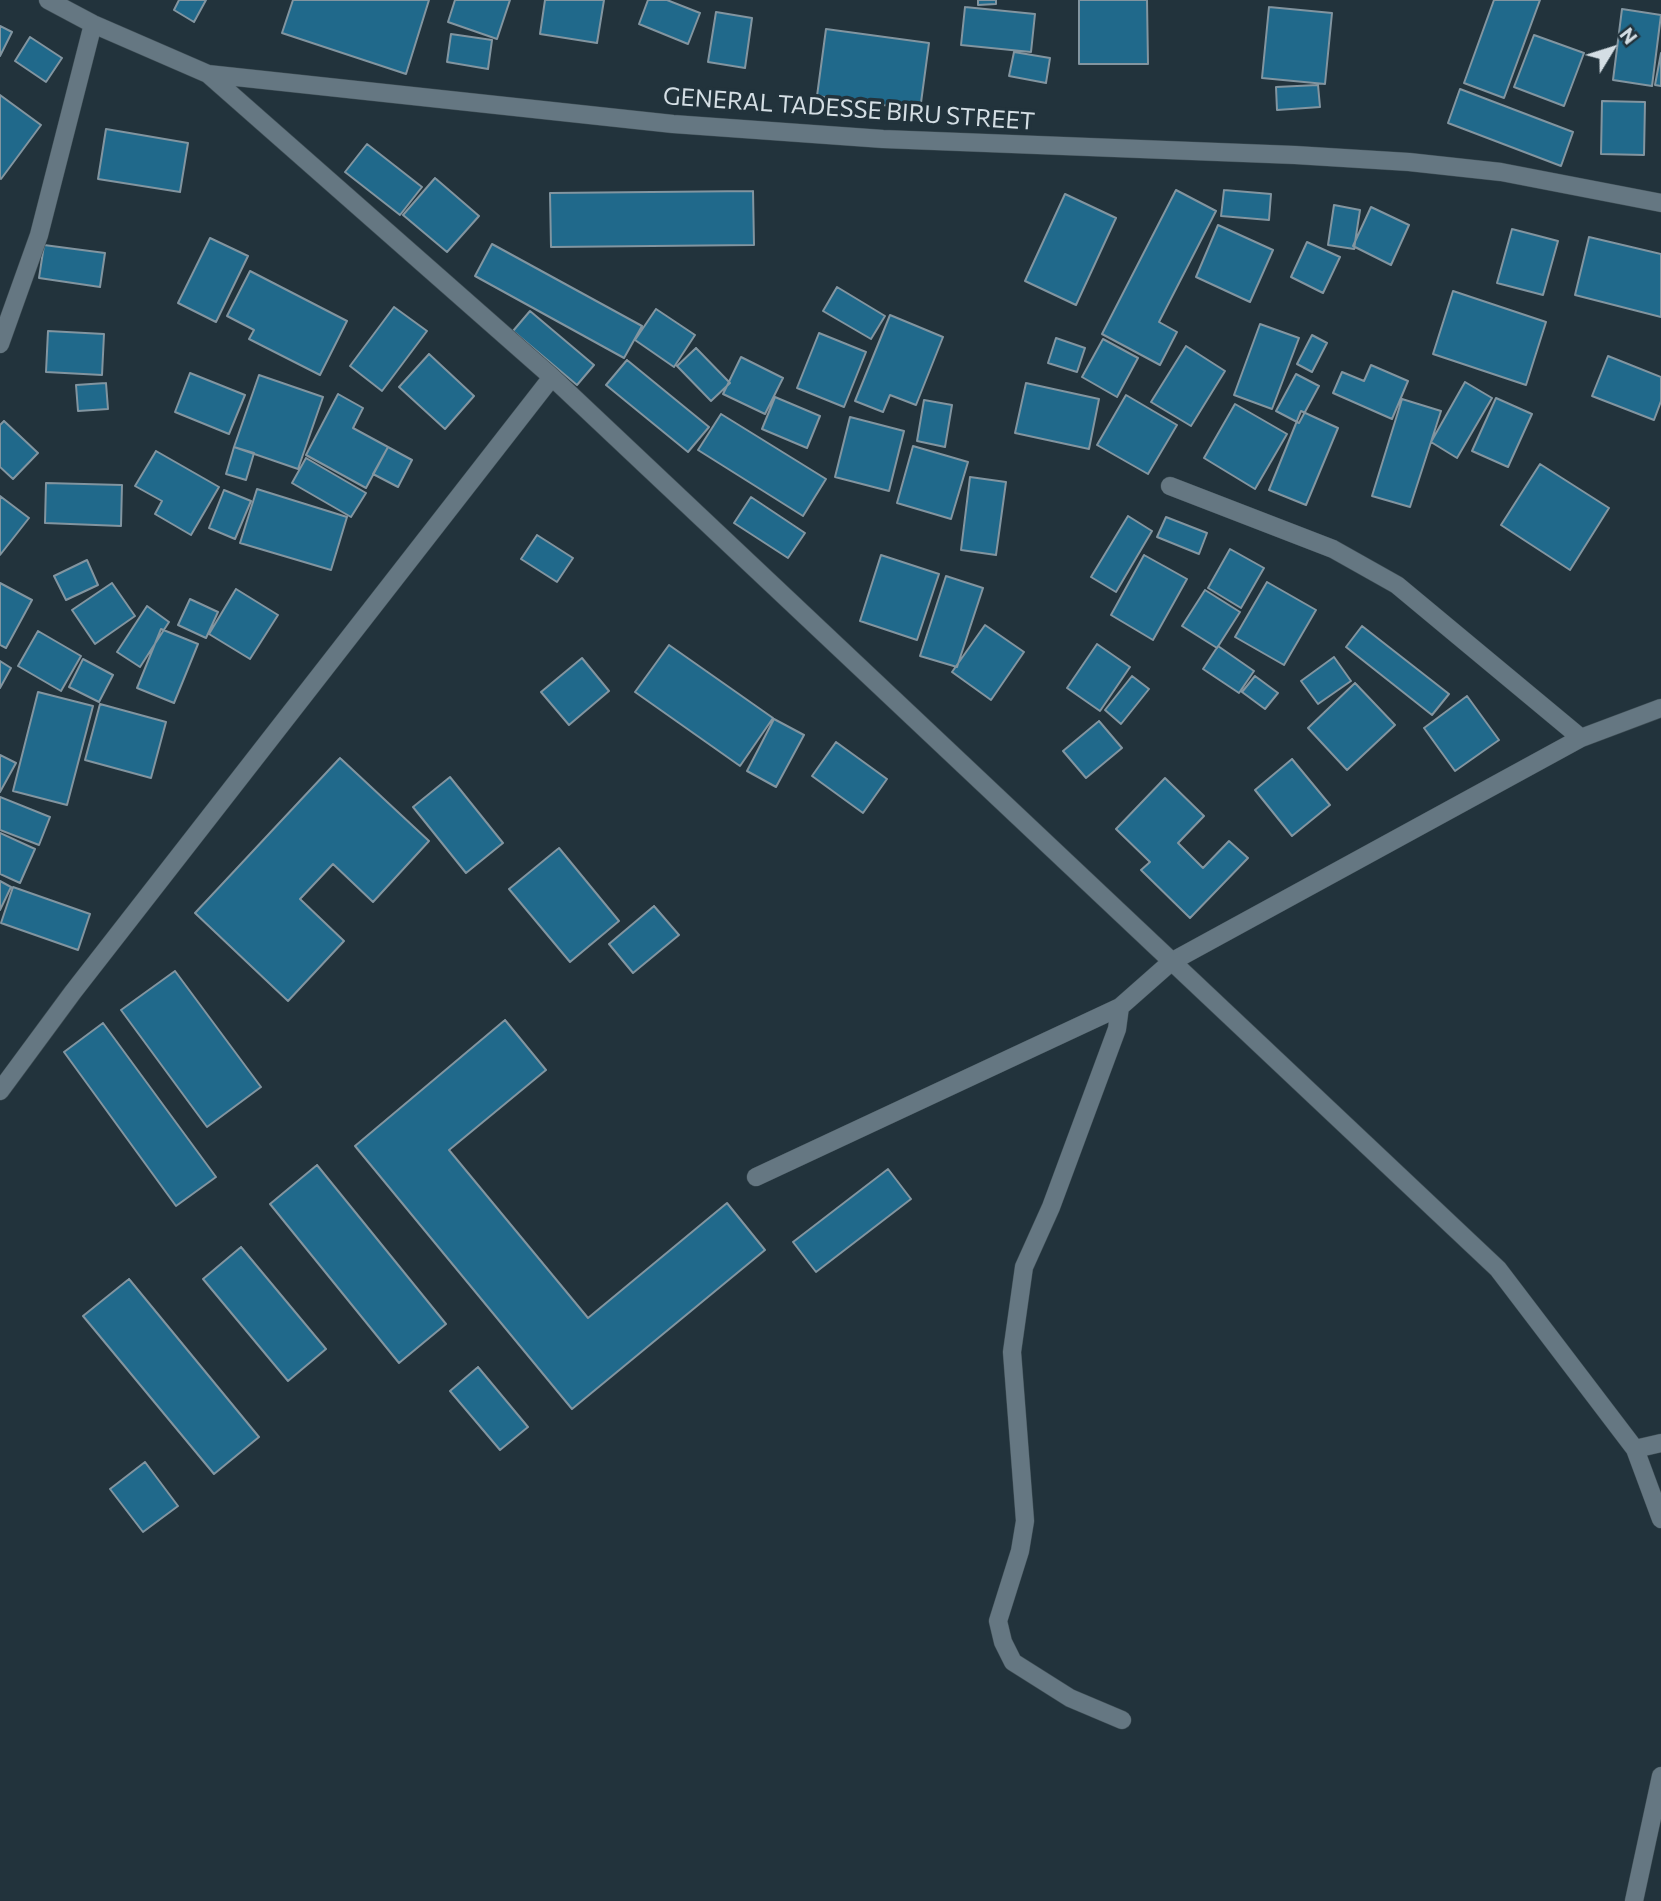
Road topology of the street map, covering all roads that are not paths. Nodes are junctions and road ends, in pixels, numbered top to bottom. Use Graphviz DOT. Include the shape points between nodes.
graph roads {
  1 [pos="48,0"];
  2 [pos="93,24"];
  3 [pos="208,74"];
  4 [pos="1661,203"];
  5 [pos="0,344"];
  6 [pos="552,377"];
  7 [pos="1170,486"];
  8 [pos="1661,708"];
  9 [pos="1581,738"];
  10 [pos="1171,962"];
  11 [pos="1120,1007"];
  12 [pos="0,1091"];
  13 [pos="756,1177"];
  14 [pos="1661,1443"];
  15 [pos="1635,1449"];
  16 [pos="1661,1519"];
  17 [pos="1122,1720"];
  18 [pos="1661,1776"];
  19 [pos="1634,1901"];
  1 -- 2 [label="street, GENERAL TADESSE BIRU STREET"];
  2 -- 3 [label="street, GENERAL TADESSE BIRU STREET"];
  2 -- 5 [label="street" via="39,235"];
  3 -- 4 [label="street, GENERAL TADESSE BIRU STREET" via="673,124 883,139 1409,162 1500,172"];
  3 -- 6 [label="street"];
  6 -- 10 [label="street"];
  6 -- 12 [label="street"];
  7 -- 9 [label="street" via="1333,549 1397,585"];
  8 -- 9 [label="street"];
  9 -- 10 [label="street"];
  10 -- 11 [label="street"];
  10 -- 15 [label="street" via="1498,1269"];
  11 -- 13 [label="street"];
  11 -- 17 [label="street" via="1117,1029 1024,1267 1012,1352 1025,1521 999,1621 1013,1662 1070,1698"];
  14 -- 15 [label="street"];
  15 -- 16 [label="street"];
  18 -- 19 [label="street"];
}
